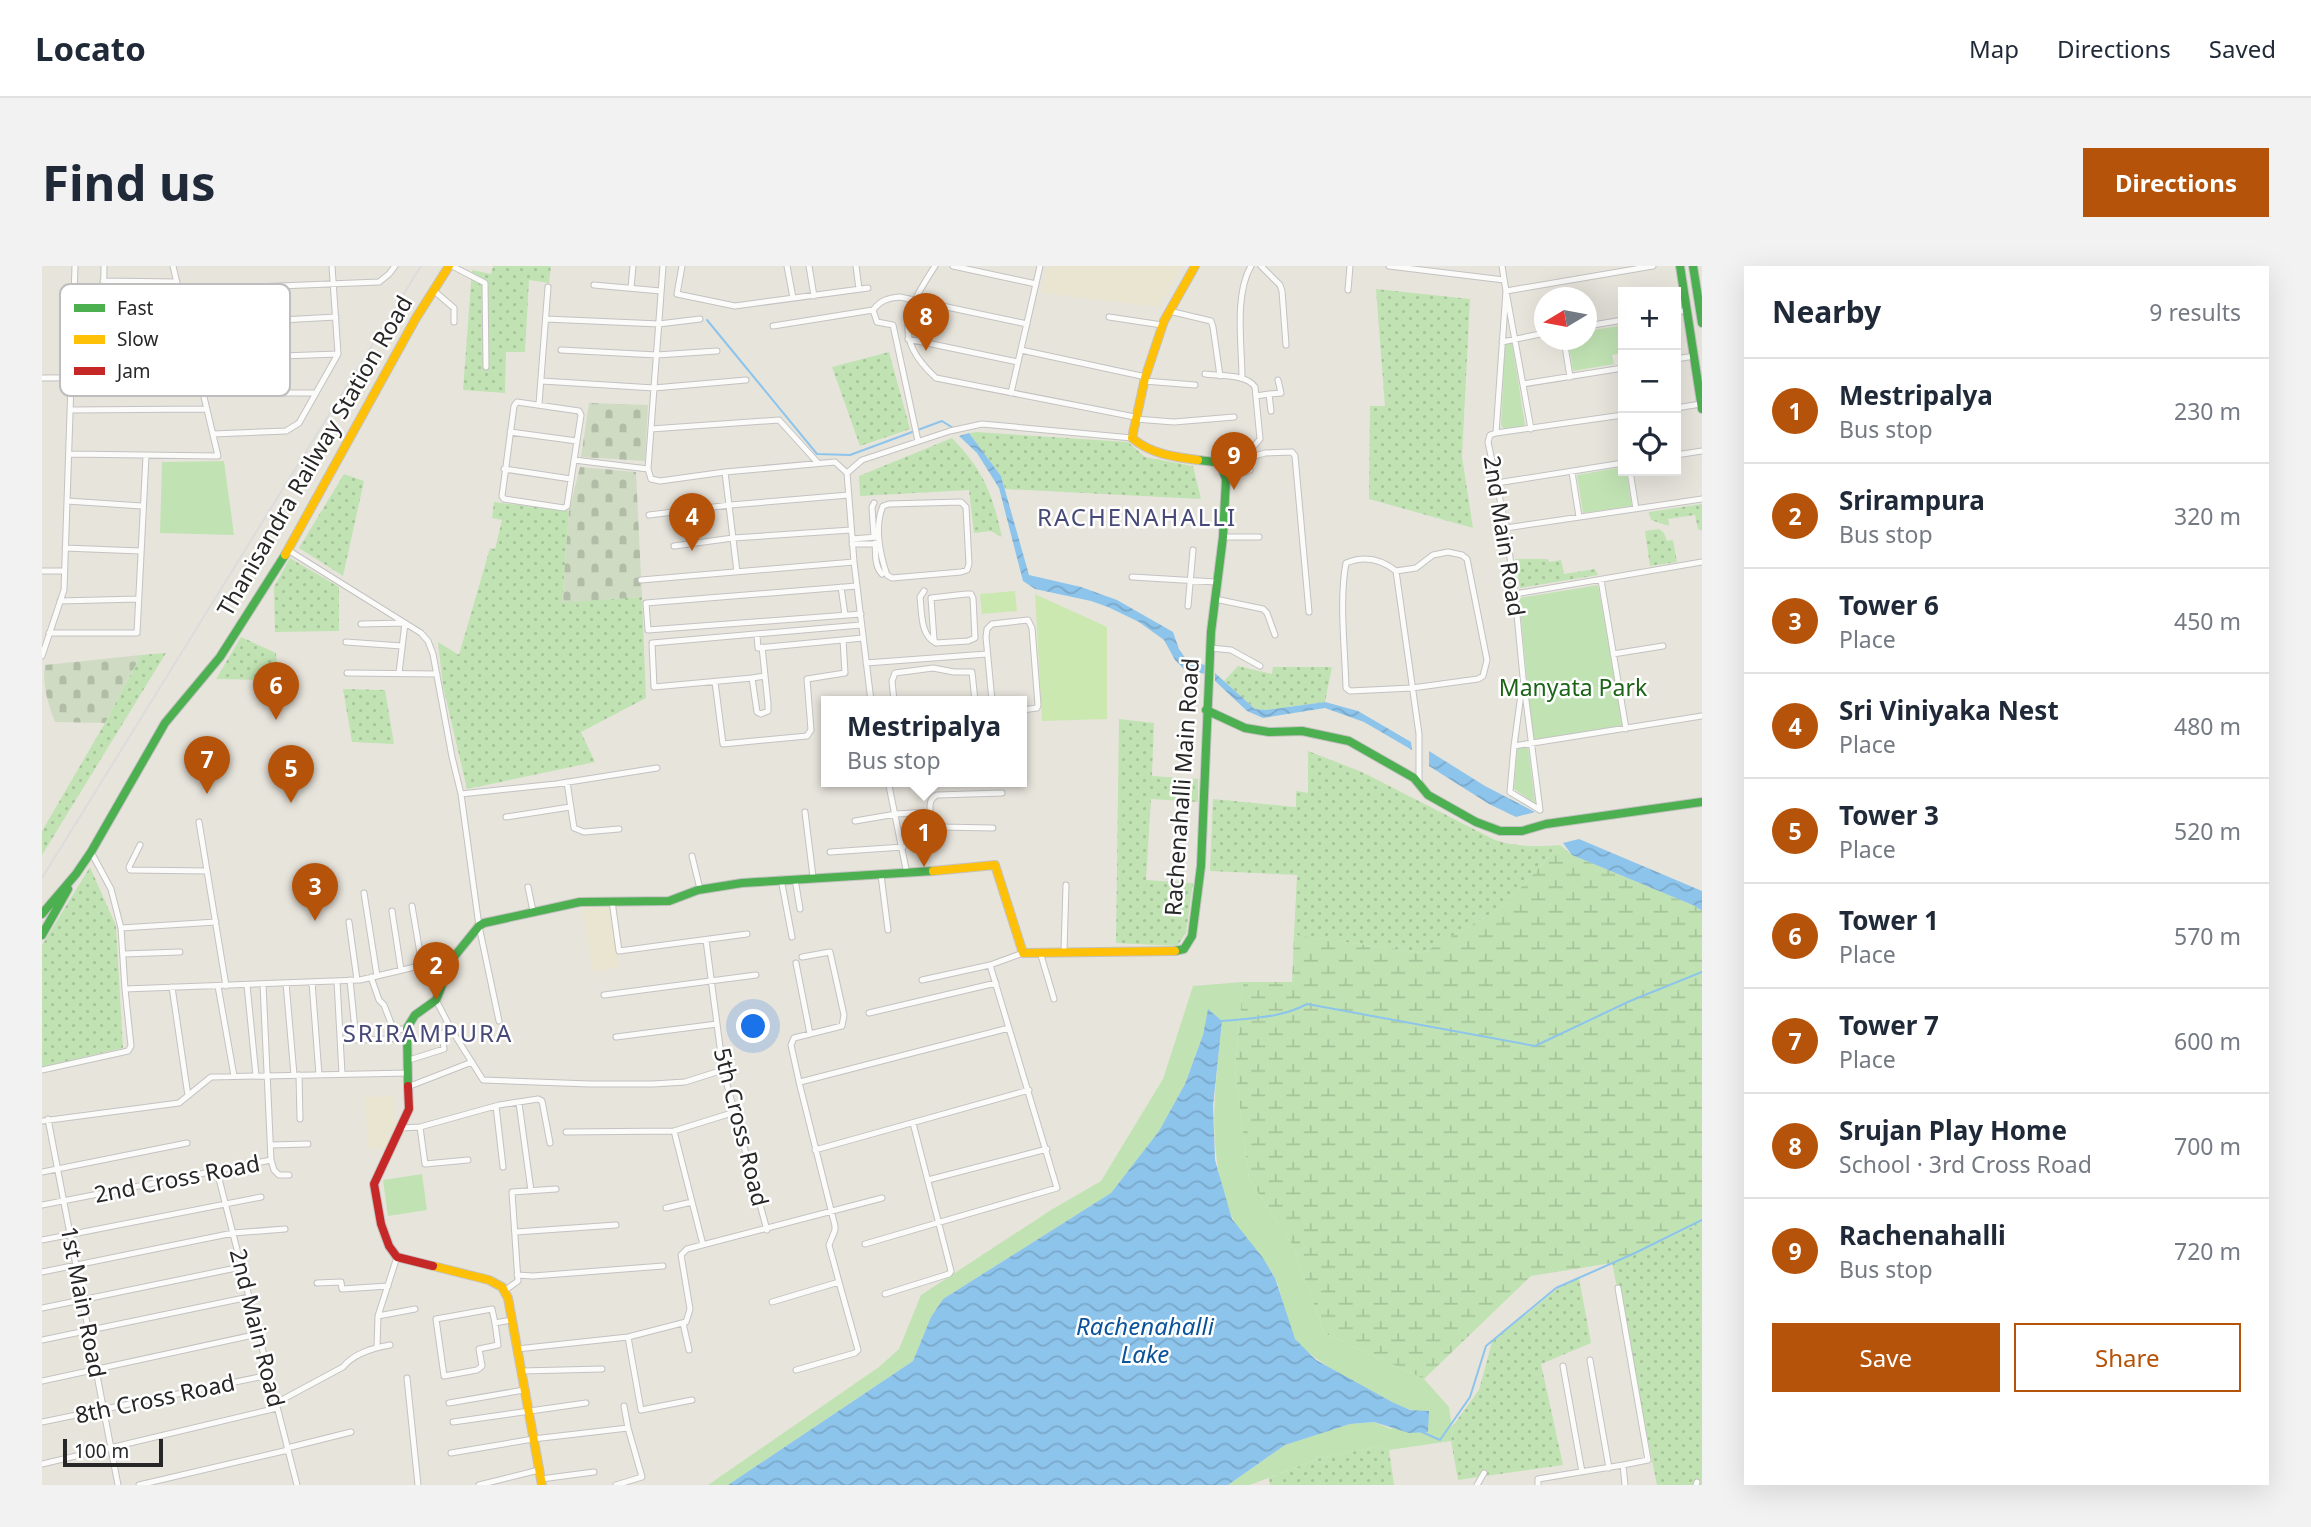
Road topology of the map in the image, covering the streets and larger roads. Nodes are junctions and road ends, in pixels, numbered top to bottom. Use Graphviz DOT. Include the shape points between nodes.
graph roads {
  1 [pos="75,266"];
  2 [pos="104,266"];
  3 [pos="173,266"];
  4 [pos="332,266"];
  5 [pos="395,266"];
  6 [pos="450,266"];
  7 [pos="633,266"];
  8 [pos="663,266"];
  9 [pos="682,266"];
  10 [pos="787,266"];
  11 [pos="809,266"];
  12 [pos="856,266"];
  13 [pos="934,266"];
  14 [pos="953,266"];
  15 [pos="1040,266"];
  16 [pos="1195,266"];
  17 [pos="1251,266"];
  18 [pos="1261,266"];
  19 [pos="1350,266"];
  20 [pos="1390,266"];
  21 [pos="1502,266"];
  22 [pos="1653,266"];
  23 [pos="1680,266"];
  24 [pos="1693,266"];
  25 [pos="1504,280"];
  26 [pos="103,281"];
  27 [pos="177,282"];
  28 [pos="74,284"];
  29 [pos="103,284"];
  30 [pos="1036,284"];
  31 [pos="334,285"];
  32 [pos="594,285"];
  33 [pos="290,286"];
  34 [pos="548,287"];
  35 [pos="631,288"];
  36 [pos="868,288"];
  37 [pos="859,289"];
  38 [pos="433,290"];
  39 [pos="661,290"];
  40 [pos="1348,290"];
  41 [pos="1506,291"];
  42 [pos="814,296"];
  43 [pos="793,298"];
  44 [pos="914,299"];
  45 [pos="873,310"];
  46 [pos="1701,310"];
  47 [pos="1687,311"];
  48 [pos="1169,312"];
  49 [pos="1681,312"];
  50 [pos="336,317"];
  51 [pos="1109,317"];
  52 [pos="546,319"];
  53 [pos="700,319"];
  54 [pos="290,320"];
  55 [pos="908,321"];
  56 [pos="1618,321"];
  57 [pos="454,322"];
  58 [pos="1702,323"];
  59 [pos="659,324"];
  60 [pos="1027,324"];
  61 [pos="1597,324"];
  62 [pos="893,325"];
  63 [pos="1162,325"];
  64 [pos="773,326"];
  65 [pos="1534,335"];
  66 [pos="1514,338"];
  67 [pos="908,339"];
  68 [pos="1502,342"];
  69 [pos="1286,345"];
  70 [pos="561,350"];
  71 [pos="1566,350"];
  72 [pos="717,351"];
  73 [pos="1021,351"];
  74 [pos="338,354"];
  75 [pos="657,355"];
  76 [pos="290,356"];
  77 [pos="1694,356"];
  78 [pos="1681,358"];
  79 [pos="1018,362"];
  80 [pos="1699,366"];
  81 [pos="486,367"];
  82 [pos="1618,369"];
  83 [pos="1205,373"];
  84 [pos="1220,376"];
  85 [pos="1570,377"];
  86 [pos="42,378"];
  87 [pos="60,379"];
  88 [pos="1145,379"];
  89 [pos="1242,379"];
  90 [pos="746,380"];
  91 [pos="1278,380"];
  92 [pos="542,381"];
  93 [pos="1523,384"];
  94 [pos="1195,385"];
  95 [pos="654,388"];
  96 [pos="290,393"];
  97 [pos="315,393"];
  98 [pos="1011,393"];
  99 [pos="1269,394"];
  100 [pos="70,396"];
  101 [pos="204,396"];
  102 [pos="1256,396"];
  103 [pos="539,404"];
  104 [pos="1702,407"];
  105 [pos="1681,408"];
  106 [pos="207,409"];
  107 [pos="70,410"];
  108 [pos="1271,411"];
  109 [pos="1618,416"];
  110 [pos="1234,417"];
  111 [pos="1135,418"];
  112 [pos="651,429"];
  113 [pos="1531,429"];
  114 [pos="510,432"];
  115 [pos="1496,433"];
  116 [pos="213,434"];
  117 [pos="1132,438"];
  118 [pos="577,441"];
  119 [pos="918,441"];
  120 [pos="1702,451"];
  121 [pos="69,454"];
  122 [pos="1681,454"];
  123 [pos="146,456"];
  124 [pos="1243,459"];
  125 [pos="574,460"];
  126 [pos="818,463"];
  127 [pos="1618,464"];
  128 [pos="1221,466"];
  129 [pos="505,469"];
  130 [pos="648,469"];
  131 [pos="1250,470"];
  132 [pos="725,472"];
  133 [pos="1572,472"];
  134 [pos="847,473"];
  135 [pos="1631,476"];
  136 [pos="571,479"];
  137 [pos="1226,479"];
  138 [pos="1497,483"];
  139 [pos="849,495"];
  140 [pos="1702,499"];
  141 [pos="68,501"];
  142 [pos="874,503"];
  143 [pos="730,505"];
  144 [pos="142,506"];
  145 [pos="1636,509"];
  146 [pos="649,514"];
  147 [pos="1579,517"];
  148 [pos="1506,528"];
  149 [pos="851,530"];
  150 [pos="1223,537"];
  151 [pos="1259,537"];
  152 [pos="733,538"];
  153 [pos="877,540"];
  154 [pos="852,541"];
  155 [pos="674,546"];
  156 [pos="65,548"];
  157 [pos="288,550"];
  158 [pos="1193,550"];
  159 [pos="140,551"];
  160 [pos="854,562"];
  161 [pos="1702,562"];
  162 [pos="42,571"];
  163 [pos="64,571"];
  164 [pos="737,572"];
  165 [pos="1396,572"];
  166 [pos="882,574"];
  167 [pos="1132,576"];
  168 [pos="641,580"];
  169 [pos="1191,580"];
  170 [pos="1601,580"];
  171 [pos="1216,582"];
  172 [pos="857,586"];
  173 [pos="842,587"];
  174 [pos="924,591"];
  175 [pos="1515,594"];
  176 [pos="138,599"];
  177 [pos="1215,599"];
  178 [pos="60,601"];
  179 [pos="1188,606"];
  180 [pos="978,609"];
  181 [pos="1309,612"];
  182 [pos="861,614"];
  183 [pos="845,615"];
  184 [pos="405,623"];
  185 [pos="360,624"];
  186 [pos="861,625"];
  187 [pos="49,633"];
  188 [pos="760,634"];
  189 [pos="1275,635"];
  190 [pos="863,638"];
  191 [pos="843,640"];
  192 [pos="971,641"];
  193 [pos="346,642"];
  194 [pos="936,643"];
  195 [pos="402,646"];
  196 [pos="1663,646"];
  197 [pos="761,648"];
  198 [pos="1210,648"];
  199 [pos="969,654"];
  200 [pos="987,654"];
  201 [pos="1613,654"];
  202 [pos="42,656"];
  203 [pos="932,657"];
  204 [pos="866,663"];
  205 [pos="1260,666"];
  206 [pos="933,668"];
  207 [pos="347,673"];
  208 [pos="399,673"];
  209 [pos="437,674"];
  210 [pos="765,676"];
  211 [pos="1523,677"];
  212 [pos="752,678"];
  213 [pos="715,682"];
  214 [pos="1412,688"];
  215 [pos="870,696"];
  216 [pos="894,696"];
  217 [pos="974,696"];
  218 [pos="991,696"];
  219 [pos="1027,709"];
  220 [pos="1206,710"];
  221 [pos="1702,716"];
  222 [pos="1626,729"];
  223 [pos="1531,744"];
  224 [pos="1514,746"];
  225 [pos="657,768"];
  226 [pos="567,782"];
  227 [pos="1419,784"];
  228 [pos="889,787"];
  229 [pos="1002,793"];
  230 [pos="461,794"];
  231 [pos="1702,802"];
  232 [pos="570,807"];
  233 [pos="805,812"];
  234 [pos="930,812"];
  235 [pos="896,814"];
  236 [pos="506,817"];
  237 [pos="855,821"];
  238 [pos="199,822"];
  239 [pos="993,828"];
  240 [pos="619,829"];
  241 [pos="140,845"];
  242 [pos="903,847"];
  243 [pos="91,852"];
  244 [pos="830,852"];
  245 [pos="692,856"];
  246 [pos="207,871"];
  247 [pos="76,874"];
  248 [pos="908,874"];
  249 [pos="881,875"];
  250 [pos="813,877"];
  251 [pos="795,878"];
  252 [pos="781,879"];
  253 [pos="1066,885"];
  254 [pos="528,887"];
  255 [pos="700,889"];
  256 [pos="364,893"];
  257 [pos="612,901"];
  258 [pos="412,906"];
  259 [pos="800,909"];
  260 [pos="391,911"];
  261 [pos="533,911"];
  262 [pos="42,914"];
  263 [pos="216,922"];
  264 [pos="349,922"];
  265 [pos="479,926"];
  266 [pos="121,928"];
  267 [pos="888,930"];
  268 [pos="747,934"];
  269 [pos="42,935"];
  270 [pos="792,937"];
  271 [pos="706,940"];
  272 [pos="1064,951"];
  273 [pos="180,952"];
  274 [pos="1040,952"];
  275 [pos="1023,953"];
  276 [pos="123,954"];
  277 [pos="802,957"];
  278 [pos="453,958"];
  279 [pos="796,963"];
  280 [pos="422,965"];
  281 [pos="990,965"];
  282 [pos="401,970"];
  283 [pos="756,975"];
  284 [pos="374,977"];
  285 [pos="354,980"];
  286 [pos="712,980"];
  287 [pos="922,980"];
  288 [pos="337,981"];
  289 [pos="313,982"];
  290 [pos="286,983"];
  291 [pos="263,984"];
  292 [pos="996,984"];
  293 [pos="247,985"];
  294 [pos="218,986"];
  295 [pos="226,986"];
  296 [pos="172,987"];
  297 [pos="125,989"];
  298 [pos="604,995"];
  299 [pos="1054,999"];
  300 [pos="436,1000"];
  301 [pos="869,1013"];
  302 [pos="499,1021"];
  303 [pos="717,1024"];
  304 [pos="408,1028"];
  305 [pos="450,1028"];
  306 [pos="1009,1028"];
  307 [pos="394,1031"];
  308 [pos="810,1034"];
  309 [pos="616,1037"];
  310 [pos="408,1060"];
  311 [pos="472,1062"];
  312 [pos="42,1070"];
  313 [pos="723,1070"];
  314 [pos="409,1073"];
  315 [pos="342,1074"];
  316 [pos="296,1075"];
  317 [pos="319,1075"];
  318 [pos="234,1076"];
  319 [pos="256,1076"];
  320 [pos="268,1076"];
  321 [pos="800,1082"];
  322 [pos="410,1086"];
  323 [pos="1029,1090"];
  324 [pos="188,1096"];
  325 [pos="519,1103"];
  326 [pos="496,1106"];
  327 [pos="735,1112"];
  328 [pos="300,1119"];
  329 [pos="45,1120"];
  330 [pos="913,1123"];
  331 [pos="420,1127"];
  332 [pos="401,1128"];
  333 [pos="674,1131"];
  334 [pos="566,1132"];
  335 [pos="187,1143"];
  336 [pos="551,1143"];
  337 [pos="308,1144"];
  338 [pos="271,1145"];
  339 [pos="1047,1149"];
  340 [pos="815,1150"];
  341 [pos="271,1160"];
  342 [pos="468,1160"];
  343 [pos="503,1167"];
  344 [pos="58,1168"];
  345 [pos="217,1171"];
  346 [pos="42,1172"];
  347 [pos="289,1175"];
  348 [pos="928,1181"];
  349 [pos="556,1189"];
  350 [pos="531,1191"];
  351 [pos="261,1196"];
  352 [pos="882,1198"];
  353 [pos="64,1201"];
  354 [pos="692,1202"];
  355 [pos="225,1203"];
  356 [pos="42,1205"];
  357 [pos="666,1208"];
  358 [pos="831,1213"];
  359 [pos="940,1223"];
  360 [pos="616,1226"];
  361 [pos="285,1229"];
  362 [pos="767,1230"];
  363 [pos="516,1232"];
  364 [pos="233,1233"];
  365 [pos="71,1234"];
  366 [pos="42,1240"];
  367 [pos="865,1244"];
  368 [pos="703,1245"];
  369 [pos="397,1258"];
  370 [pos="76,1265"];
  371 [pos="663,1266"];
  372 [pos="241,1267"];
  373 [pos="42,1272"];
  374 [pos="517,1275"];
  375 [pos="839,1282"];
  376 [pos="317,1283"];
  377 [pos="388,1286"];
  378 [pos="1618,1288"];
  379 [pos="885,1294"];
  380 [pos="506,1295"];
  381 [pos="249,1297"];
  382 [pos="83,1300"];
  383 [pos="772,1302"];
  384 [pos="42,1308"];
  385 [pos="415,1309"];
  386 [pos="377,1316"];
  387 [pos="683,1323"];
  388 [pos="512,1324"];
  389 [pos="496,1326"];
  390 [pos="89,1331"];
  391 [pos="258,1334"];
  392 [pos="628,1337"];
  393 [pos="42,1340"];
  394 [pos="390,1345"];
  395 [pos="377,1348"];
  396 [pos="517,1349"];
  397 [pos="689,1350"];
  398 [pos="1590,1360"];
  399 [pos="1563,1366"];
  400 [pos="602,1369"];
  401 [pos="796,1370"];
  402 [pos="96,1371"];
  403 [pos="522,1371"];
  404 [pos="269,1375"];
  405 [pos="407,1378"];
  406 [pos="42,1381"];
  407 [pos="524,1390"];
  408 [pos="692,1400"];
  409 [pos="449,1402"];
  410 [pos="586,1403"];
  411 [pos="277,1406"];
  412 [pos="624,1406"];
  413 [pos="104,1409"];
  414 [pos="528,1410"];
  415 [pos="42,1422"];
  416 [pos="453,1422"];
  417 [pos="628,1428"];
  418 [pos="351,1432"];
  419 [pos="533,1439"];
  420 [pos="111,1448"];
  421 [pos="288,1449"];
  422 [pos="451,1453"];
  423 [pos="42,1464"];
  424 [pos="1623,1465"];
  425 [pos="1609,1468"];
  426 [pos="594,1472"];
  427 [pos="1582,1472"];
  428 [pos="1484,1473"];
  429 [pos="541,1478"];
  430 [pos="118,1485"];
  431 [pos="139,1485"];
  432 [pos="297,1485"];
  433 [pos="418,1485"];
  434 [pos="479,1485"];
  435 [pos="616,1485"];
  436 [pos="1477,1485"];
  437 [pos="1538,1485"];
  438 [pos="1625,1485"];
  1 -- 28 [label="street"];
  2 -- 26 [label="street"];
  3 -- 27 [label="street"];
  4 -- 31 [label="street"];
  5 -- 31 [label="street" via="379,282"];
  6 -- 38 [label="street, Thanisandra Railway Station Road"];
  6 -- 81 [label="street" via="485,283"];
  7 -- 35 [label="street"];
  8 -- 39 [label="street"];
  9 -- 43 [label="street" via="677,294 734,306"];
  10 -- 43 [label="street"];
  11 -- 42 [label="street"];
  12 -- 37 [label="street"];
  13 -- 44 [label="street"];
  14 -- 30 [label="street"];
  15 -- 30 [label="street"];
  16 -- 48 [label="street"];
  17 -- 89 [label="street" via="1242,296"];
  18 -- 69 [label="street" via="1282,291"];
  19 -- 40 [label="street"];
  20 -- 25 [label="street"];
  21 -- 25 [label="street, 2nd Main Road"];
  22 -- 41 [label="street"];
  23 -- 47 [label="street"];
  24 -- 46 [label="street"];
  25 -- 41 [label="street, 2nd Main Road"];
  26 -- 27 [label="street"];
  26 -- 29 [label="street"];
  30 -- 60 [label="street"];
  31 -- 33 [label="street"];
  31 -- 50 [label="street"];
  32 -- 35 [label="street"];
  34 -- 52 [label="street"];
  35 -- 39 [label="street"];
  36 -- 37 [label="street"];
  37 -- 42 [label="street"];
  38 -- 57 [label="street" via="454,308"];
  38 -- 157 [label="street, Thanisandra Railway Station Road"];
  39 -- 59 [label="street"];
  41 -- 66 [label="street"];
  41 -- 68 [label="street, 2nd Main Road"];
  42 -- 43 [label="street"];
  44 -- 45 [label="street" via="888,298"];
  44 -- 55 [label="street"];
  44 -- 60 [label="street"];
  45 -- 62 [label="street" via="878,323"];
  45 -- 64 [label="street"];
  46 -- 47 [label="street"];
  46 -- 58 [label="street"];
  47 -- 49 [label="street"];
  47 -- 77 [label="street"];
  48 -- 63 [label="street"];
  48 -- 84 [label="street" via="1210,321"];
  50 -- 54 [label="street"];
  50 -- 74 [label="street"];
  51 -- 63 [label="street"];
  52 -- 59 [label="street"];
  52 -- 92 [label="street"];
  53 -- 59 [label="street"];
  55 -- 62 [label="street"];
  55 -- 67 [label="street"];
  56 -- 61 [label="street"];
  59 -- 75 [label="street"];
  60 -- 73 [label="street"];
  62 -- 119 [label="street"];
  63 -- 88 [label="street"];
  65 -- 66 [label="street"];
  66 -- 68 [label="street"];
  66 -- 93 [label="street"];
  67 -- 79 [label="street"];
  67 -- 98 [label="street" via="920,363 936,378"];
  68 -- 115 [label="street, 2nd Main Road"];
  70 -- 75 [label="street"];
  71 -- 85 [label="street"];
  72 -- 75 [label="street"];
  73 -- 79 [label="street"];
  73 -- 88 [label="street"];
  74 -- 76 [label="street"];
  74 -- 97 [label="street"];
  75 -- 95 [label="street"];
  77 -- 78 [label="street"];
  77 -- 80 [label="street"];
  79 -- 98 [label="street"];
  80 -- 104 [label="street"];
  82 -- 85 [label="street"];
  83 -- 84 [label="street"];
  84 -- 89 [label="street"];
  85 -- 93 [label="street"];
  86 -- 87 [label="street"];
  88 -- 94 [label="street"];
  88 -- 111 [label="street"];
  89 -- 102 [label="street" via="1253,383"];
  90 -- 95 [label="street"];
  91 -- 99 [label="street" via="1281,393"];
  92 -- 95 [label="street"];
  92 -- 103 [label="street"];
  93 -- 113 [label="street"];
  95 -- 112 [label="street"];
  96 -- 97 [label="street"];
  97 -- 116 [label="street" via="299,423 286,431"];
  98 -- 111 [label="street"];
  99 -- 102 [label="street"];
  99 -- 108 [label="street"];
  100 -- 107 [label="street"];
  101 -- 106 [label="street"];
  102 -- 124 [label="street" via="1260,439"];
  103 -- 114 [label="street" via="517,402"];
  103 -- 118 [label="street" via="579,411"];
  104 -- 105 [label="street"];
  106 -- 107 [label="street"];
  106 -- 116 [label="street"];
  107 -- 121 [label="street"];
  109 -- 113 [label="street"];
  110 -- 111 [label="street" via="1174,422"];
  111 -- 117 [label="street"];
  112 -- 126 [label="street" via="779,421"];
  112 -- 130 [label="street"];
  113 -- 115 [label="street"];
  114 -- 118 [label="street"];
  114 -- 129 [label="street"];
  115 -- 138 [label="street, 2nd Main Road" via="1488,442"];
  116 -- 123 [label="street" via="218,456"];
  117 -- 119 [label="street" via="982,424"];
  117 -- 128 [label="street" via="1160,453"];
  118 -- 125 [label="street"];
  119 -- 134 [label="street" via="862,460"];
  120 -- 122 [label="street"];
  121 -- 123 [label="street"];
  121 -- 141 [label="street"];
  123 -- 144 [label="street"];
  124 -- 128 [label="street"];
  124 -- 181 [label="street" via="1292,452 1297,460"];
  125 -- 130 [label="street"];
  125 -- 136 [label="street"];
  126 -- 132 [label="street"];
  126 -- 134 [label="street" via="835,462"];
  127 -- 133 [label="street"];
  128 -- 137 [label="street, Rachenahalli Main Road"];
  129 -- 136 [label="street"];
  129 -- 136 [label="street" via="504,499 552,507 568,506"];
  130 -- 132 [label="street" via="651,479 660,481"];
  131 -- 137 [label="street"];
  132 -- 143 [label="street"];
  133 -- 138 [label="street"];
  133 -- 147 [label="street"];
  134 -- 139 [label="street"];
  135 -- 145 [label="street"];
  137 -- 150 [label="street, Rachenahalli Main Road"];
  138 -- 148 [label="street, 2nd Main Road"];
  139 -- 143 [label="street"];
  139 -- 149 [label="street"];
  140 -- 145 [label="street"];
  141 -- 144 [label="street"];
  141 -- 156 [label="street"];
  142 -- 153 [label="street"];
  143 -- 146 [label="street"];
  143 -- 152 [label="street"];
  144 -- 159 [label="street"];
  145 -- 147 [label="street"];
  147 -- 148 [label="street"];
  148 -- 175 [label="street, 2nd Main Road"];
  149 -- 152 [label="street"];
  149 -- 154 [label="street"];
  150 -- 151 [label="street"];
  150 -- 171 [label="street, Rachenahalli Main Road"];
  152 -- 155 [label="street"];
  152 -- 164 [label="street"];
  153 -- 153 [label="street" via="883,506 961,502 966,506 969,565 961,572 892,578 887,575"];
  153 -- 154 [label="street"];
  153 -- 166 [label="street" via="876,564"];
  154 -- 160 [label="street"];
  156 -- 159 [label="street"];
  156 -- 163 [label="street"];
  157 -- 184 [label="street"];
  157 -- 243 [label="street, Thanisandra Railway Station Road" via="220,657 165,723"];
  158 -- 169 [label="street"];
  159 -- 176 [label="street"];
  160 -- 164 [label="street"];
  160 -- 172 [label="street"];
  161 -- 170 [label="street"];
  162 -- 163 [label="street"];
  163 -- 178 [label="street"];
  164 -- 168 [label="street"];
  165 -- 214 [label="street"];
  165 -- 214 [label="street" via="1377,559 1346,563 1346,688 1356,692"];
  165 -- 214 [label="street" via="1448,552 1467,559 1487,660 1478,679"];
  167 -- 169 [label="street"];
  169 -- 171 [label="street"];
  169 -- 179 [label="street"];
  170 -- 175 [label="street"];
  170 -- 201 [label="street"];
  171 -- 177 [label="street, Rachenahalli Main Road"];
  172 -- 173 [label="street"];
  172 -- 182 [label="street"];
  173 -- 183 [label="street"];
  173 -- 183 [label="street" via="646,603 648,630"];
  174 -- 194 [label="street" via="920,597 924,628"];
  175 -- 211 [label="street, 2nd Main Road"];
  176 -- 178 [label="street"];
  176 -- 187 [label="street" via="137,633"];
  177 -- 189 [label="street" via="1264,609"];
  177 -- 198 [label="street, Rachenahalli Main Road"];
  178 -- 187 [label="street"];
  180 -- 192 [label="street" via="979,634"];
  182 -- 183 [label="street"];
  182 -- 186 [label="street"];
  184 -- 185 [label="street"];
  184 -- 195 [label="street"];
  184 -- 209 [label="street" via="429,641"];
  186 -- 188 [label="street"];
  186 -- 190 [label="street"];
  187 -- 202 [label="street"];
  188 -- 197 [label="street"];
  188 -- 213 [label="street" via="652,643 653,687"];
  190 -- 191 [label="street"];
  190 -- 204 [label="street"];
  191 -- 197 [label="street"];
  191 -- 213 [label="street" via="845,673 807,680 811,730 807,736 723,744"];
  192 -- 194 [label="street"];
  192 -- 194 [label="street" via="976,632 973,598 966,593 931,598"];
  192 -- 199 [label="street"];
  193 -- 195 [label="street"];
  195 -- 208 [label="street"];
  196 -- 201 [label="street"];
  197 -- 210 [label="street"];
  198 -- 205 [label="street" via="1231,650"];
  198 -- 220 [label="street, Rachenahalli Main Road"];
  199 -- 200 [label="street"];
  199 -- 203 [label="street"];
  200 -- 218 [label="street"];
  200 -- 219 [label="street" via="989,626 1025,620 1031,624 1038,705"];
  201 -- 222 [label="street"];
  203 -- 204 [label="street"];
  203 -- 206 [label="street"];
  204 -- 215 [label="street"];
  206 -- 216 [label="street" via="895,673"];
  206 -- 217 [label="street" via="972,672"];
  207 -- 208 [label="street"];
  208 -- 209 [label="street"];
  209 -- 230 [label="street"];
  210 -- 212 [label="street"];
  210 -- 212 [label="street" via="768,711 761,714"];
  211 -- 223 [label="street, 2nd Main Road"];
  211 -- 224 [label="street"];
  212 -- 213 [label="street"];
  214 -- 227 [label="street" via="1419,734"];
  220 -- 227 [label="street" via="1245,728 1302,731 1349,741"];
  220 -- 272 [label="street, Rachenahalli Main Road" via="1201,866 1192,936 1184,948 1170,953"];
  221 -- 222 [label="street"];
  222 -- 223 [label="street"];
  223 -- 224 [label="street"];
  223 -- 224 [label="street, 2nd Main Road" via="1540,810 1510,792"];
  225 -- 226 [label="street"];
  226 -- 230 [label="street"];
  226 -- 232 [label="street"];
  227 -- 231 [label="street" via="1427,795 1500,831"];
  228 -- 235 [label="street"];
  229 -- 234 [label="street" via="937,795 932,797"];
  230 -- 265 [label="street"];
  232 -- 236 [label="street"];
  232 -- 240 [label="street" via="579,832"];
  233 -- 250 [label="street"];
  234 -- 235 [label="street"];
  234 -- 239 [label="street" via="933,825 939,827"];
  235 -- 237 [label="street"];
  235 -- 242 [label="street"];
  238 -- 246 [label="street"];
  241 -- 246 [label="street" via="130,870"];
  242 -- 244 [label="street"];
  242 -- 248 [label="street"];
  243 -- 247 [label="street, Thanisandra Railway Station Road"];
  243 -- 266 [label="street" via="111,889"];
  245 -- 255 [label="street"];
  246 -- 263 [label="street"];
  247 -- 262 [label="street, Thanisandra Railway Station Road"];
  247 -- 269 [label="street, Thanisandra Railway Station Road"];
  248 -- 249 [label="street"];
  248 -- 275 [label="street" via="995,865"];
  249 -- 250 [label="street"];
  249 -- 267 [label="street"];
  250 -- 251 [label="street"];
  251 -- 252 [label="street"];
  251 -- 259 [label="street"];
  252 -- 255 [label="street"];
  252 -- 270 [label="street"];
  253 -- 272 [label="street"];
  254 -- 261 [label="street"];
  255 -- 257 [label="street" via="669,901"];
  256 -- 284 [label="street"];
  257 -- 261 [label="street"];
  257 -- 271 [label="street" via="619,951"];
  258 -- 280 [label="street"];
  260 -- 282 [label="street"];
  261 -- 265 [label="street"];
  263 -- 266 [label="street"];
  263 -- 295 [label="street"];
  264 -- 285 [label="street"];
  265 -- 278 [label="street"];
  265 -- 302 [label="street"];
  266 -- 276 [label="street"];
  268 -- 271 [label="street"];
  271 -- 286 [label="street, 5th Cross Road"];
  272 -- 274 [label="street, Rachenahalli Main Road"];
  273 -- 276 [label="street"];
  274 -- 275 [label="street, Rachenahalli Main Road"];
  274 -- 299 [label="street"];
  275 -- 281 [label="street"];
  276 -- 297 [label="street"];
  277 -- 308 [label="street" via="831,954 844,1015 842,1026"];
  278 -- 280 [label="street"];
  278 -- 300 [label="street"];
  279 -- 308 [label="street"];
  280 -- 282 [label="street"];
  281 -- 287 [label="street"];
  281 -- 292 [label="street"];
  282 -- 284 [label="street"];
  283 -- 286 [label="street"];
  284 -- 285 [label="street"];
  284 -- 307 [label="street"];
  285 -- 288 [label="street"];
  285 -- 307 [label="street" via="356,1040 391,1039"];
  286 -- 298 [label="street"];
  286 -- 303 [label="street, 5th Cross Road"];
  288 -- 289 [label="street"];
  288 -- 315 [label="street"];
  289 -- 290 [label="street"];
  289 -- 317 [label="street"];
  290 -- 291 [label="street"];
  290 -- 316 [label="street"];
  291 -- 293 [label="street"];
  291 -- 320 [label="street"];
  292 -- 301 [label="street"];
  292 -- 306 [label="street"];
  293 -- 295 [label="street"];
  293 -- 319 [label="street"];
  294 -- 295 [label="street"];
  294 -- 296 [label="street"];
  294 -- 318 [label="street"];
  296 -- 297 [label="street"];
  296 -- 324 [label="street"];
  297 -- 312 [label="street" via="128,1051"];
  300 -- 304 [label="street" via="415,1015"];
  300 -- 305 [label="street"];
  303 -- 309 [label="street"];
  303 -- 313 [label="street, 5th Cross Road"];
  304 -- 307 [label="street"];
  304 -- 310 [label="street"];
  305 -- 310 [label="street" via="442,1034 444,1049"];
  305 -- 311 [label="street"];
  306 -- 321 [label="street"];
  306 -- 323 [label="street"];
  308 -- 321 [label="street" via="792,1040"];
  310 -- 314 [label="street"];
  311 -- 313 [label="street" via="483,1080 491,1082 653,1084 685,1082"];
  311 -- 322 [label="street"];
  313 -- 327 [label="street, 5th Cross Road"];
  314 -- 315 [label="street"];
  314 -- 322 [label="street"];
  315 -- 317 [label="street"];
  316 -- 317 [label="street"];
  316 -- 320 [label="street"];
  316 -- 328 [label="street"];
  318 -- 319 [label="street"];
  318 -- 324 [label="street" via="211,1077"];
  319 -- 320 [label="street"];
  320 -- 338 [label="street"];
  321 -- 340 [label="street"];
  322 -- 332 [label="street" via="409,1109"];
  323 -- 330 [label="street"];
  323 -- 339 [label="street"];
  324 -- 329 [label="street" via="179,1102"];
  325 -- 326 [label="street"];
  325 -- 336 [label="street" via="542,1101"];
  325 -- 350 [label="street"];
  326 -- 331 [label="street"];
  326 -- 343 [label="street"];
  327 -- 333 [label="street"];
  327 -- 362 [label="street, 5th Cross Road"];
  329 -- 344 [label="street, 1st Main Road"];
  330 -- 340 [label="street"];
  330 -- 348 [label="street"];
  331 -- 332 [label="street"];
  331 -- 342 [label="street" via="425,1164"];
  332 -- 369 [label="street" via="374,1184 381,1224"];
  333 -- 334 [label="street"];
  333 -- 354 [label="street"];
  335 -- 344 [label="street"];
  337 -- 338 [label="street"];
  338 -- 341 [label="street"];
  339 -- 348 [label="street"];
  339 -- 359 [label="street" via="1057,1185 1053,1191"];
  340 -- 358 [label="street"];
  341 -- 345 [label="street, 2nd Cross Road"];
  341 -- 347 [label="street" via="279,1175"];
  344 -- 346 [label="street"];
  344 -- 353 [label="street, 1st Main Road"];
  345 -- 353 [label="street, 2nd Cross Road"];
  345 -- 355 [label="street, 2nd Main Road"];
  348 -- 359 [label="street"];
  349 -- 350 [label="street"];
  350 -- 363 [label="street" via="512,1192"];
  351 -- 355 [label="street"];
  352 -- 358 [label="street"];
  353 -- 356 [label="street, 2nd Cross Road"];
  353 -- 365 [label="street, 1st Main Road"];
  354 -- 357 [label="street"];
  354 -- 368 [label="street"];
  355 -- 364 [label="street, 2nd Main Road"];
  355 -- 365 [label="street"];
  358 -- 362 [label="street"];
  358 -- 375 [label="street" via="835,1230 829,1245"];
  359 -- 367 [label="street"];
  359 -- 379 [label="street" via="949,1274"];
  360 -- 363 [label="street"];
  361 -- 364 [label="street"];
  362 -- 368 [label="street"];
  363 -- 374 [label="street"];
  364 -- 370 [label="street"];
  364 -- 372 [label="street, 2nd Main Road"];
  365 -- 366 [label="street"];
  365 -- 370 [label="street, 1st Main Road"];
  368 -- 387 [label="street" via="681,1255 690,1309"];
  369 -- 377 [label="street"];
  369 -- 380 [label="street" via="489,1280"];
  370 -- 373 [label="street"];
  370 -- 382 [label="street, 1st Main Road"];
  371 -- 374 [label="street"];
  372 -- 381 [label="street, 2nd Main Road"];
  372 -- 382 [label="street"];
  374 -- 380 [label="street" via="518,1281"];
  375 -- 383 [label="street"];
  375 -- 401 [label="street" via="858,1350"];
  376 -- 377 [label="street" via="341,1282 342,1289"];
  377 -- 386 [label="street"];
  378 -- 424 [label="street" via="1648,1460"];
  380 -- 388 [label="street"];
  381 -- 390 [label="street"];
  381 -- 391 [label="street, 2nd Main Road"];
  382 -- 384 [label="street"];
  382 -- 390 [label="street, 1st Main Road"];
  385 -- 386 [label="street"];
  386 -- 395 [label="street"];
  387 -- 392 [label="street"];
  387 -- 397 [label="street"];
  388 -- 389 [label="street"];
  388 -- 396 [label="street"];
  389 -- 389 [label="street" via="498,1345 479,1349 482,1366 444,1376 436,1319 492,1309"];
  390 -- 393 [label="street"];
  390 -- 402 [label="street, 1st Main Road"];
  391 -- 402 [label="street"];
  391 -- 404 [label="street, 2nd Main Road"];
  392 -- 396 [label="street"];
  392 -- 408 [label="street" via="641,1410"];
  394 -- 395 [label="street"];
  395 -- 411 [label="street" via="349,1358 343,1367"];
  396 -- 403 [label="street"];
  398 -- 425 [label="street"];
  399 -- 427 [label="street"];
  400 -- 403 [label="street"];
  402 -- 406 [label="street"];
  402 -- 413 [label="street, 1st Main Road"];
  403 -- 407 [label="street"];
  404 -- 411 [label="street, 2nd Main Road"];
  404 -- 413 [label="street, 8th Cross Road"];
  405 -- 433 [label="street"];
  407 -- 409 [label="street"];
  407 -- 414 [label="street"];
  410 -- 414 [label="street"];
  411 -- 420 [label="street"];
  411 -- 421 [label="street, 2nd Main Road"];
  412 -- 417 [label="street"];
  413 -- 415 [label="street, 8th Cross Road"];
  413 -- 420 [label="street, 1st Main Road"];
  414 -- 416 [label="street"];
  414 -- 419 [label="street"];
  417 -- 419 [label="street"];
  417 -- 435 [label="street" via="642,1476"];
  418 -- 421 [label="street"];
  419 -- 422 [label="street"];
  419 -- 429 [label="street"];
  420 -- 423 [label="street"];
  420 -- 430 [label="street, 1st Main Road"];
  421 -- 431 [label="street"];
  421 -- 432 [label="street, 2nd Main Road"];
  424 -- 425 [label="street"];
  424 -- 438 [label="street"];
  425 -- 427 [label="street"];
  426 -- 429 [label="street"];
  427 -- 437 [label="street" via="1538,1479"];
  428 -- 436 [label="street"];
  429 -- 434 [label="street"];
}
